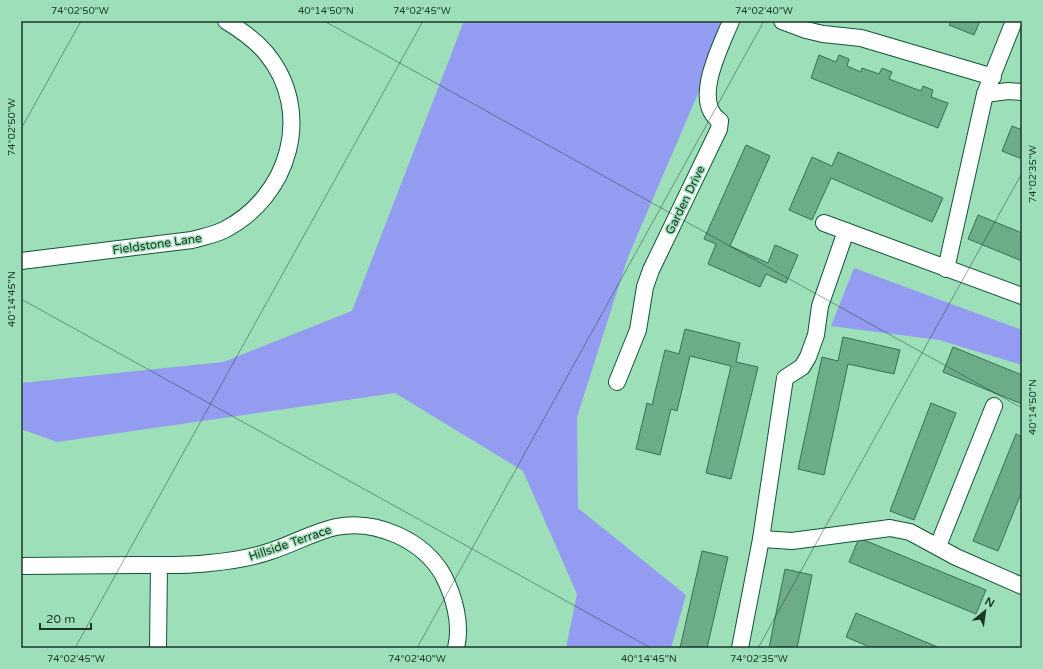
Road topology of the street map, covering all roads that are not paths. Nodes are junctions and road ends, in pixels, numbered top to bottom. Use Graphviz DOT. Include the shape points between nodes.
graph roads {
  1 [pos="226,21"];
  2 [pos="731,21"];
  3 [pos="782,21"];
  4 [pos="1014,21"];
  5 [pos="992,77"];
  6 [pos="1022,92"];
  7 [pos="985,94"];
  8 [pos="824,222"];
  9 [pos="846,231"];
  10 [pos="21,261"];
  11 [pos="946,269"];
  12 [pos="1022,296"];
  13 [pos="617,382"];
  14 [pos="994,406"];
  15 [pos="761,538"];
  16 [pos="938,546"];
  17 [pos="159,565"];
  18 [pos="21,566"];
  19 [pos="1022,586"];
  20 [pos="158,648"];
  21 [pos="456,648"];
  22 [pos="740,648"];
  1 -- 10 [label="street, Fieldstone Lane" via="252,39 266,54 284,84 289,104 289,147 278,181 266,198 236,223 212,235 192,240"];
  2 -- 13 [label="street, Garden Drive" via="711,71 708,87 709,108 720,121 719,129 651,270 645,287 638,330"];
  3 -- 5 [label="street" via="812,31 861,38"];
  4 -- 5 [label="street"];
  5 -- 7 [label="street"];
  6 -- 7 [label="street"];
  7 -- 11 [label="street"];
  8 -- 9 [label="street"];
  9 -- 11 [label="street"];
  9 -- 15 [label="street" via="820,306 816,335 808,357 802,367 785,378"];
  11 -- 12 [label="street"];
  14 -- 16 [label="street"];
  15 -- 16 [label="street" via="792,541 890,528 910,532"];
  15 -- 22 [label="street"];
  16 -- 19 [label="street" via="956,557"];
  17 -- 18 [label="street, Hillside Terrace"];
  17 -- 20 [label="street"];
  17 -- 21 [label="street, Hillside Terrace" via="240,559 270,552 308,536 342,526 371,526 386,530 415,545 440,570 456,612"];
}
